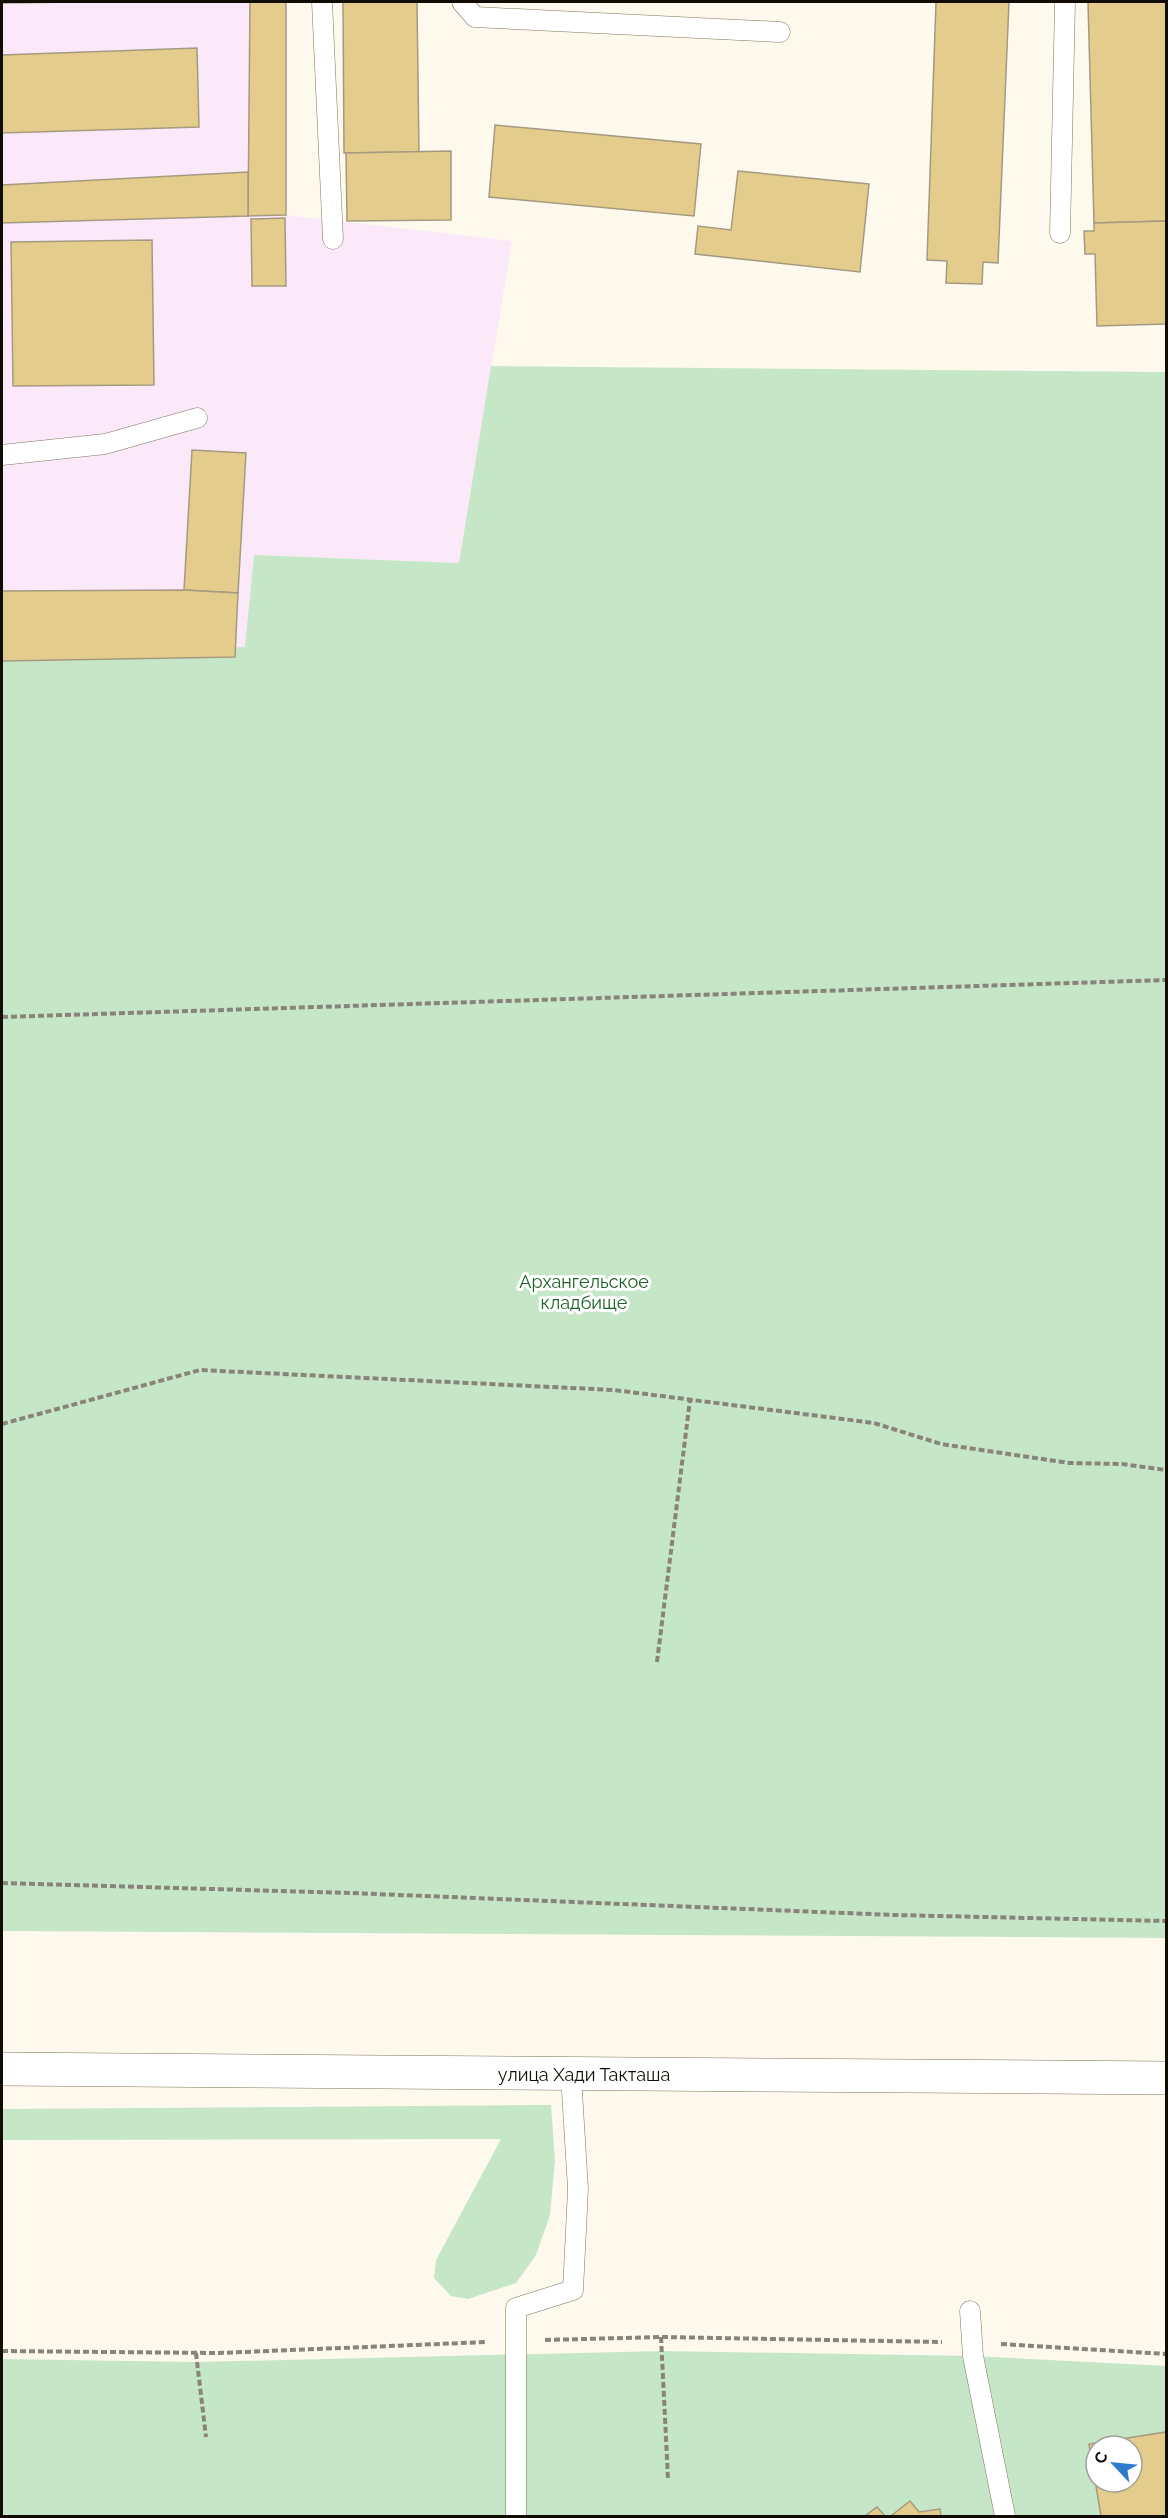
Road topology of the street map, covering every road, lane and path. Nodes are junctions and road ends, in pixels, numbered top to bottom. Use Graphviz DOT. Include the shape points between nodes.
graph roads {
  1 [pos="321,2"];
  2 [pos="462,2"];
  3 [pos="1065,2"];
  4 [pos="780,32"];
  5 [pos="1060,233"];
  6 [pos="333,238"];
  7 [pos="197,418"];
  8 [pos="2,455"];
  9 [pos="1167,980"];
  10 [pos="2,1017"];
  11 [pos="690,1400"];
  12 [pos="2,1424"];
  13 [pos="1167,1470"];
  14 [pos="657,1662"];
  15 [pos="2,1883"];
  16 [pos="1167,1922"];
  17 [pos="2,2069"];
  18 [pos="571,2075"];
  19 [pos="1167,2078"];
  20 [pos="970,2311"];
  21 [pos="661,2337"];
  22 [pos="515,2341"];
  23 [pos="971,2343"];
  24 [pos="2,2351"];
  25 [pos="196,2352"];
  26 [pos="1167,2354"];
  27 [pos="206,2437"];
  28 [pos="668,2479"];
  29 [pos="516,2517"];
  30 [pos="1005,2517"];
  1 -- 6 [label="lane"];
  2 -- 4 [label="lane" via="475,17"];
  3 -- 5 [label="lane"];
  7 -- 8 [label="lane" via="105,444"];
  9 -- 10 [label="path"];
  11 -- 12 [label="path" via="614,1390 200,1370"];
  11 -- 13 [label="path" via="874,1423 941,1444 1069,1463"];
  11 -- 14 [label="path"];
  15 -- 16 [label="path"];
  17 -- 18 [label="street, улица Хади Такташа"];
  18 -- 19 [label="street, улица Хади Такташа"];
  18 -- 22 [label="lane" via="579,2189 573,2290 516,2308"];
  20 -- 23 [label="lane"];
  21 -- 22 [label="path"];
  21 -- 23 [label="path"];
  21 -- 28 [label="path"];
  22 -- 25 [label="path"];
  22 -- 29 [label="lane"];
  23 -- 26 [label="path"];
  23 -- 30 [label="lane"];
  24 -- 25 [label="path"];
  25 -- 27 [label="path"];
}
